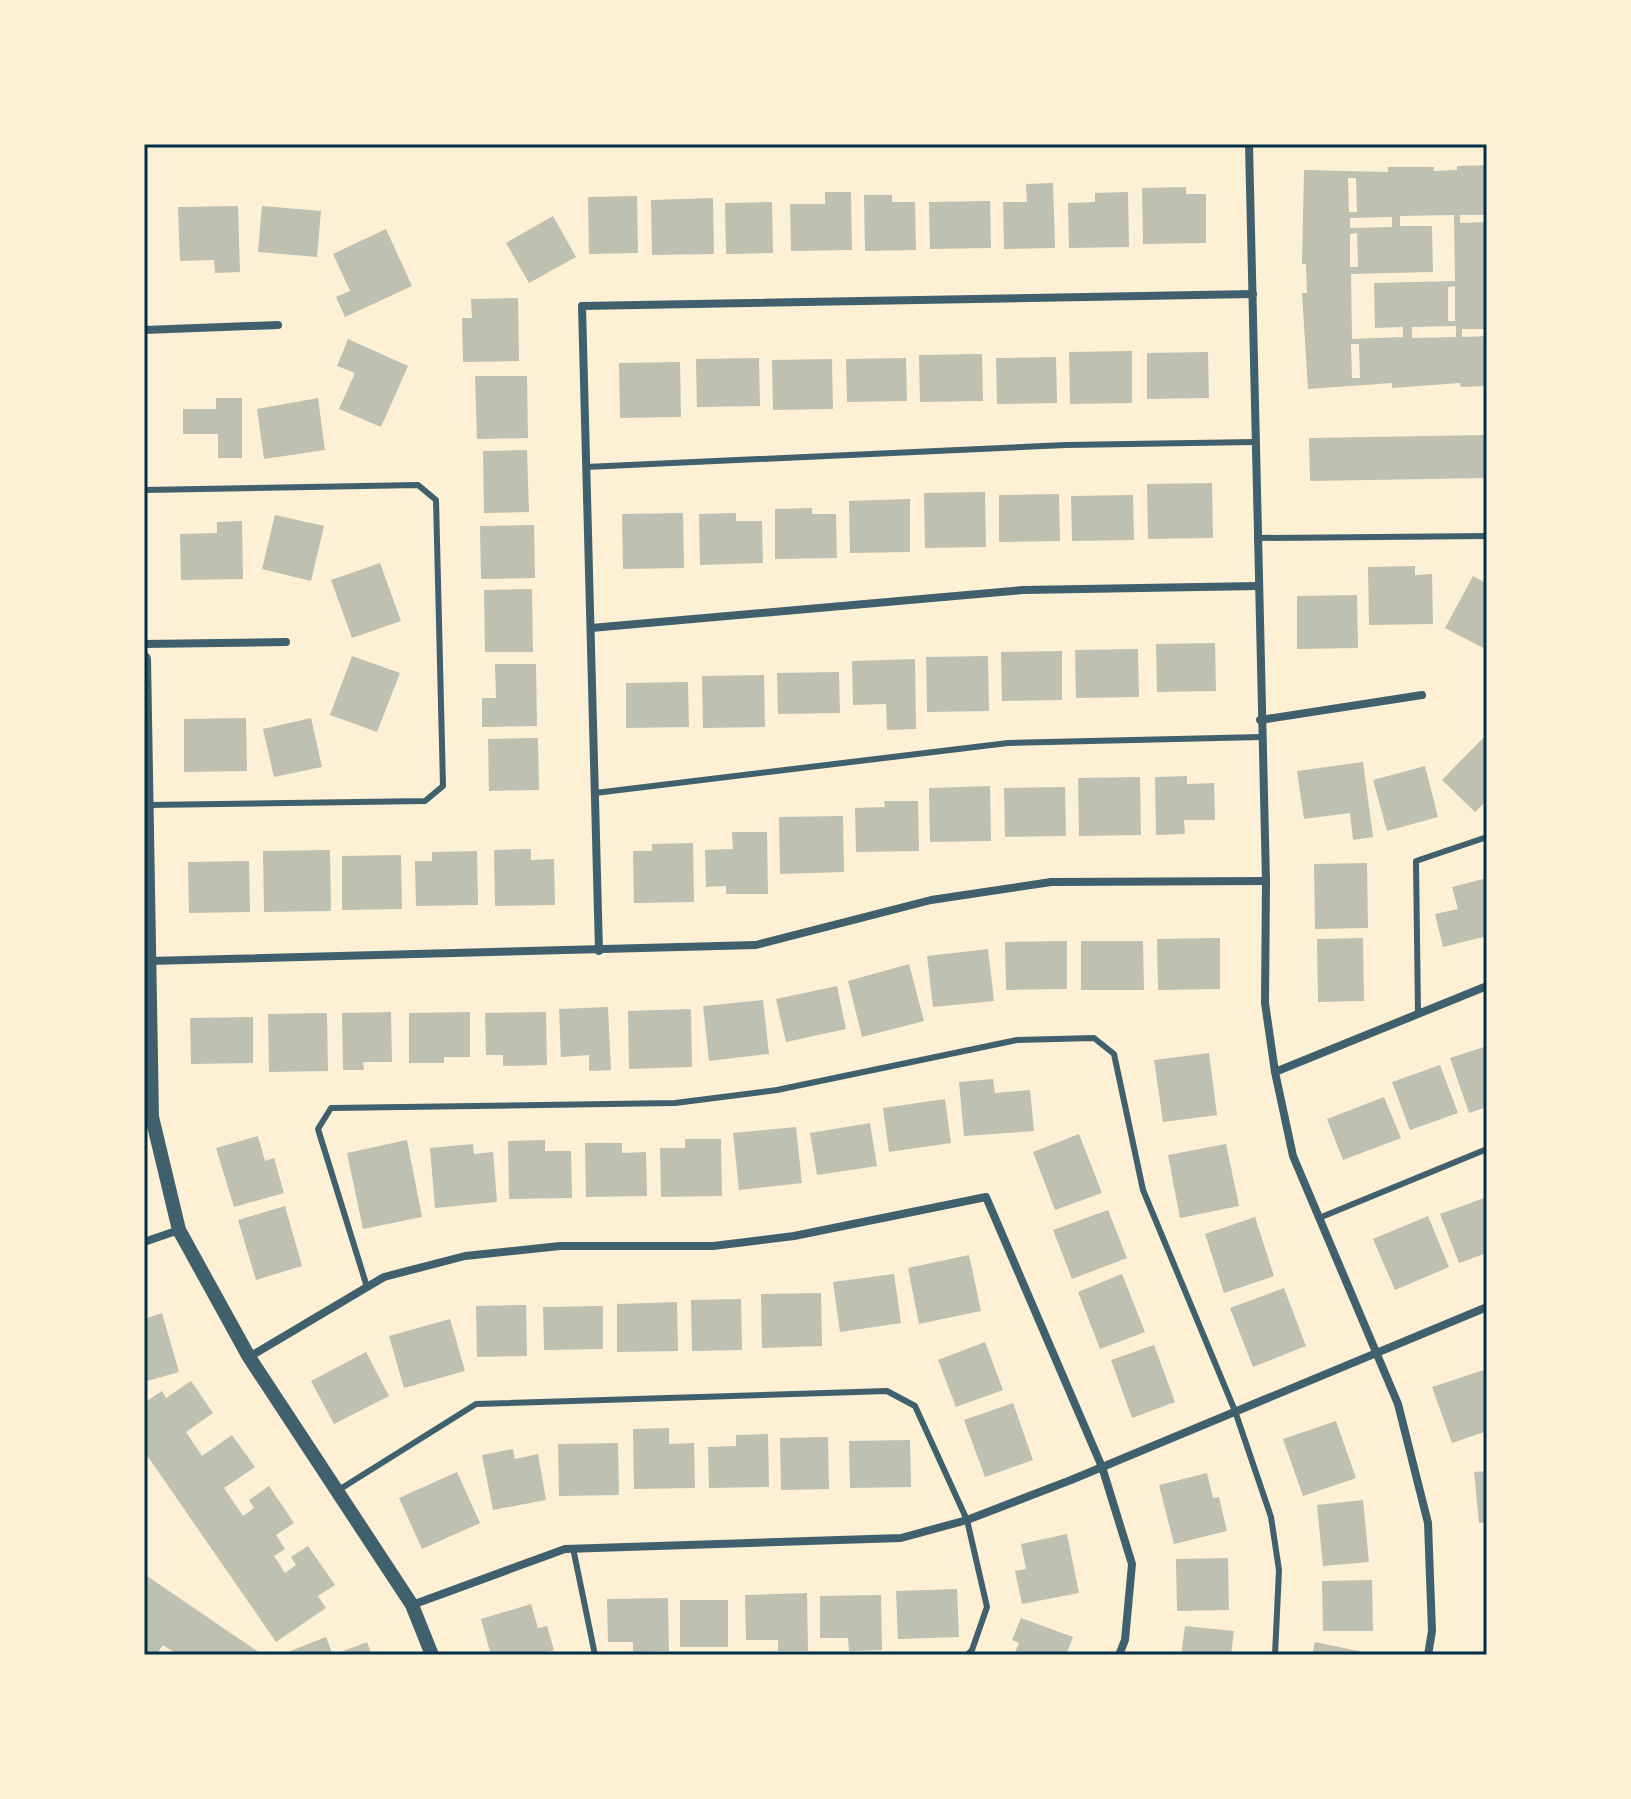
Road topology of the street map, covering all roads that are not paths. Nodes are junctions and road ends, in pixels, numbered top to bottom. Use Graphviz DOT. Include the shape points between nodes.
graph roads {
  1 [pos="1249,144"];
  2 [pos="1253,294"];
  3 [pos="278,325"];
  4 [pos="144,330"];
  5 [pos="1255,442"];
  6 [pos="586,467"];
  7 [pos="144,490"];
  8 [pos="1487,536"];
  9 [pos="1257,538"];
  10 [pos="1258,586"];
  11 [pos="591,628"];
  12 [pos="286,642"];
  13 [pos="144,644"];
  14 [pos="144,659"];
  15 [pos="1422,695"];
  16 [pos="1260,720"];
  17 [pos="1261,737"];
  18 [pos="595,793"];
  19 [pos="145,805"];
  20 [pos="1487,837"];
  21 [pos="1266,881"];
  22 [pos="599,951"];
  23 [pos="145,962"];
  24 [pos="1487,986"];
  25 [pos="1418,1014"];
  26 [pos="1275,1072"];
  27 [pos="148,1104"];
  28 [pos="1487,1149"];
  29 [pos="1319,1218"];
  30 [pos="179,1230"];
  31 [pos="144,1242"];
  32 [pos="367,1287"];
  33 [pos="1487,1307"];
  34 [pos="1377,1352"];
  35 [pos="249,1357"];
  36 [pos="1235,1411"];
  37 [pos="1102,1467"];
  38 [pos="337,1491"];
  39 [pos="967,1520"];
  40 [pos="573,1548"];
  41 [pos="412,1605"];
  42 [pos="432,1655"];
  43 [pos="595,1655"];
  44 [pos="967,1655"];
  45 [pos="1119,1655"];
  46 [pos="1275,1655"];
  47 [pos="1428,1655"];
  1 -- 2 [label="street"];
  2 -- 5 [label="street"];
  2 -- 6 [label="street" via="582,306"];
  3 -- 4 [label="street"];
  5 -- 6 [label="lane" via="1066,445"];
  5 -- 9 [label="street"];
  6 -- 11 [label="street"];
  7 -- 19 [label="lane" via="418,485 436,500 443,786 425,801"];
  8 -- 9 [label="lane"];
  9 -- 10 [label="street"];
  10 -- 11 [label="street" via="1023,590"];
  10 -- 16 [label="street"];
  11 -- 18 [label="street"];
  12 -- 13 [label="street"];
  14 -- 19 [label="street"];
  15 -- 16 [label="street"];
  16 -- 17 [label="street"];
  17 -- 18 [label="lane" via="1008,743"];
  17 -- 21 [label="street"];
  18 -- 22 [label="street"];
  19 -- 23 [label="street"];
  20 -- 25 [label="lane" via="1416,861"];
  21 -- 22 [label="street" via="1051,882 931,900 756,945"];
  21 -- 26 [label="street" via="1265,1003"];
  22 -- 23 [label="street"];
  23 -- 27 [label="street"];
  24 -- 25 [label="street"];
  25 -- 26 [label="street"];
  26 -- 29 [label="street" via="1293,1156"];
  27 -- 30 [label="street"];
  28 -- 29 [label="lane"];
  29 -- 34 [label="street"];
  30 -- 31 [label="street"];
  30 -- 35 [label="street"];
  32 -- 35 [label="street"];
  32 -- 36 [label="lane" via="318,1129 331,1108 675,1103 777,1090 1017,1040 1094,1038 1114,1054 1143,1190"];
  32 -- 37 [label="street" via="384,1277 465,1256 560,1246 713,1246 794,1236 986,1197"];
  33 -- 34 [label="street"];
  34 -- 36 [label="street"];
  34 -- 47 [label="street" via="1398,1404 1428,1523"];
  35 -- 38 [label="street"];
  36 -- 37 [label="street"];
  36 -- 46 [label="lane" via="1271,1517 1279,1570"];
  37 -- 39 [label="street"];
  37 -- 45 [label="street" via="1132,1564"];
  38 -- 39 [label="lane" via="476,1404 887,1391 915,1406"];
  38 -- 41 [label="street"];
  39 -- 40 [label="street" via="901,1538"];
  39 -- 44 [label="lane" via="987,1607"];
  40 -- 41 [label="street"];
  40 -- 43 [label="lane"];
  41 -- 42 [label="street"];
}
